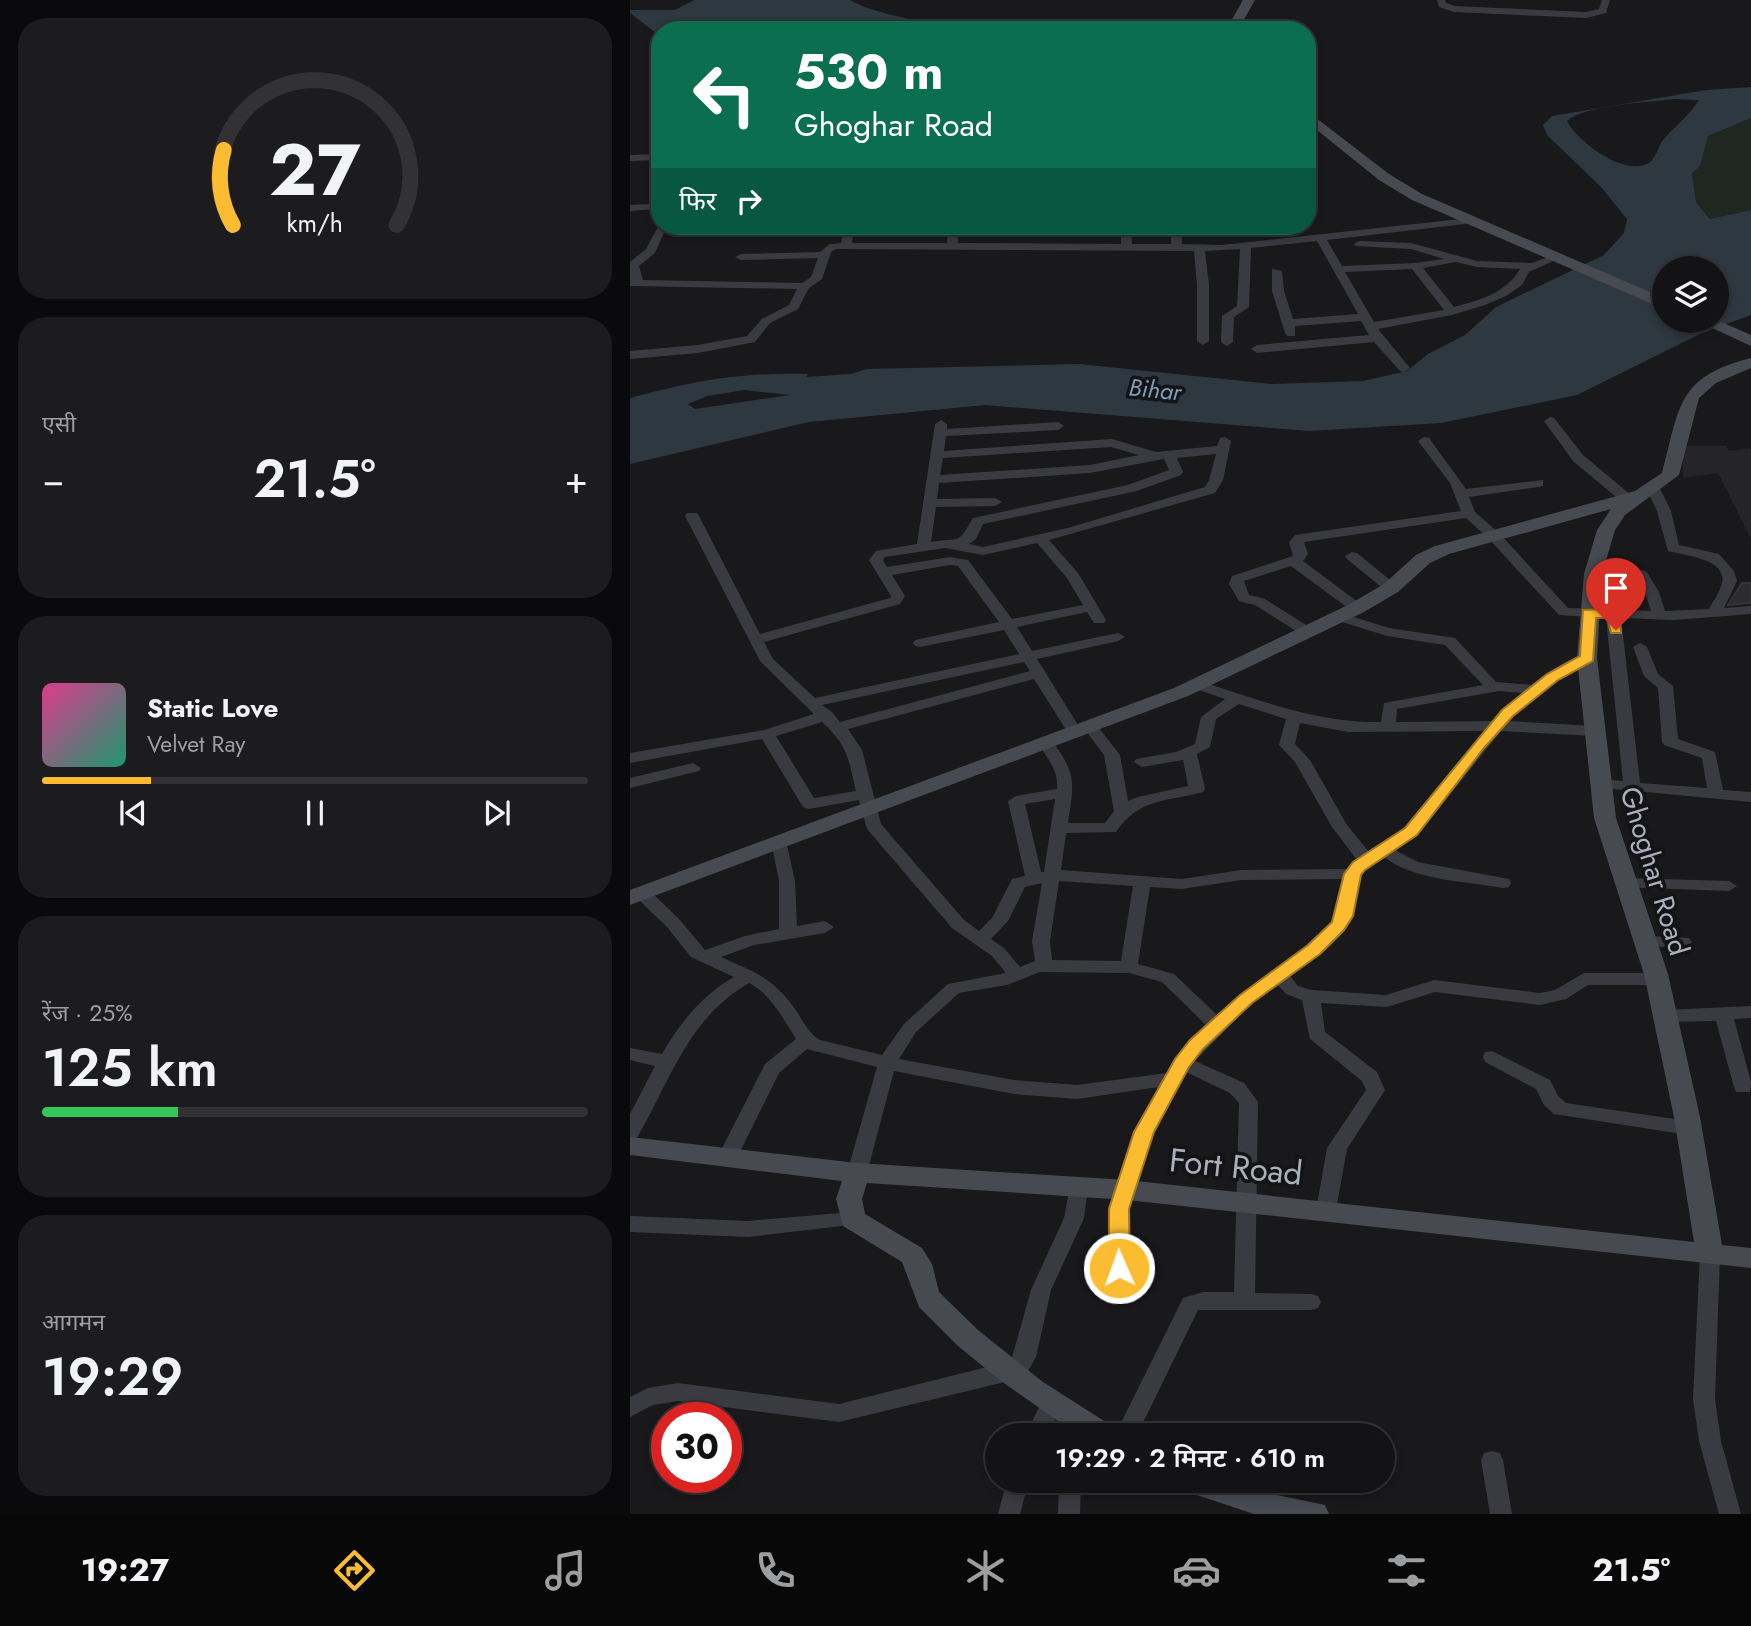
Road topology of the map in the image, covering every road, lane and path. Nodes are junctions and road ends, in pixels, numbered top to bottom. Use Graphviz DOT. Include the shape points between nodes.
graph roads {
  1 [pos="1249,0"];
  2 [pos="1441,0"];
  3 [pos="1606,0"];
  4 [pos="1237,21"];
  5 [pos="1316,123"];
  6 [pos="651,157"];
  7 [pos="630,158"];
  8 [pos="651,207"];
  9 [pos="630,208"];
  10 [pos="1470,221"];
  11 [pos="658,235"];
  12 [pos="848,235"];
  13 [pos="953,235"];
  14 [pos="1126,235"];
  15 [pos="1176,235"];
  16 [pos="1323,242"];
  17 [pos="846,246"];
  18 [pos="952,246"];
  19 [pos="1246,247"];
  20 [pos="1127,248"];
  21 [pos="1177,248"];
  22 [pos="1199,248"];
  23 [pos="824,255"];
  24 [pos="741,257"];
  25 [pos="1560,259"];
  26 [pos="1456,260"];
  27 [pos="1415,266"];
  28 [pos="1531,266"];
  29 [pos="1339,269"];
  30 [pos="1276,271"];
  31 [pos="634,283"];
  32 [pos="804,286"];
  33 [pos="1652,299"];
  34 [pos="1452,312"];
  35 [pos="1287,323"];
  36 [pos="1371,327"];
  37 [pos="1729,331"];
  38 [pos="1203,341"];
  39 [pos="1751,341"];
  40 [pos="1227,342"];
  41 [pos="1294,345"];
  42 [pos="631,348"];
  43 [pos="1257,349"];
  44 [pos="1751,363"];
  45 [pos="1404,368"];
  46 [pos="1550,421"];
  47 [pos="1058,426"];
  48 [pos="1424,441"];
  49 [pos="937,455"];
  50 [pos="1162,455"];
  51 [pos="935,479"];
  52 [pos="1538,483"];
  53 [pos="1461,494"];
  54 [pos="1640,494"];
  55 [pos="995,502"];
  56 [pos="931,503"];
  57 [pos="1469,514"];
  58 [pos="692,516"];
  59 [pos="1494,536"];
  60 [pos="1040,538"];
  61 [pos="959,545"];
  62 [pos="924,546"];
  63 [pos="1352,556"];
  64 [pos="1294,561"];
  65 [pos="884,572"];
  66 [pos="1641,574"];
  67 [pos="1391,588"];
  68 [pos="1751,610"];
  69 [pos="1715,612"];
  70 [pos="1349,613"];
  71 [pos="1589,614"];
  72 [pos="1613,614"];
  73 [pos="1659,615"];
  74 [pos="1008,625"];
  75 [pos="1309,633"];
  76 [pos="1118,637"];
  77 [pos="755,640"];
  78 [pos="920,643"];
  79 [pos="1640,647"];
  80 [pos="1026,655"];
  81 [pos="1587,658"];
  82 [pos="1037,674"];
  83 [pos="1198,685"];
  84 [pos="1497,687"];
  85 [pos="1534,691"];
  86 [pos="1237,698"];
  87 [pos="811,702"];
  88 [pos="1294,717"];
  89 [pos="833,721"];
  90 [pos="1494,726"];
  91 [pos="1388,728"];
  92 [pos="1083,730"];
  93 [pos="1594,731"];
  94 [pos="767,734"];
  95 [pos="1046,744"];
  96 [pos="1189,753"];
  97 [pos="630,758"];
  98 [pos="1142,762"];
  99 [pos="693,768"];
  100 [pos="630,783"];
  101 [pos="1599,784"];
  102 [pos="1632,787"];
  103 [pos="1065,793"];
  104 [pos="1716,794"];
  105 [pos="1751,797"];
  106 [pos="869,801"];
  107 [pos="1122,811"];
  108 [pos="1061,828"];
  109 [pos="779,841"];
  110 [pos="1383,849"];
  111 [pos="1366,860"];
  112 [pos="1352,874"];
  113 [pos="1052,875"];
  114 [pos="1034,878"];
  115 [pos="1142,882"];
  116 [pos="1503,883"];
  117 [pos="1626,883"];
  118 [pos="1729,886"];
  119 [pos="636,896"];
  120 [pos="825,927"];
  121 [pos="788,932"];
  122 [pos="980,940"];
  123 [pos="1647,942"];
  124 [pos="1683,942"];
  125 [pos="705,956"];
  126 [pos="1044,966"];
  127 [pos="1129,967"];
  128 [pos="1017,974"];
  129 [pos="750,975"];
  130 [pos="1279,975"];
  131 [pos="1657,979"];
  132 [pos="1311,996"];
  133 [pos="1751,1012"];
  134 [pos="1727,1014"];
  135 [pos="1665,1016"];
  136 [pos="1217,1025"];
  137 [pos="806,1040"];
  138 [pos="630,1054"];
  139 [pos="1492,1057"];
  140 [pos="668,1062"];
  141 [pos="887,1063"];
  142 [pos="1177,1071"];
  143 [pos="1743,1087"];
  144 [pos="1688,1128"];
  145 [pos="630,1133"];
  146 [pos="630,1146"];
  147 [pos="727,1158"];
  148 [pos="857,1172"];
  149 [pos="1078,1186"];
  150 [pos="1127,1190"];
  151 [pos="1245,1202"];
  152 [pos="1326,1210"];
  153 [pos="852,1219"];
  154 [pos="630,1224"];
  155 [pos="1710,1254"];
  156 [pos="1751,1258"];
  157 [pos="1120,1292"];
  158 [pos="1244,1301"];
  159 [pos="1311,1302"];
  160 [pos="1009,1372"];
  161 [pos="1053,1402"];
  162 [pos="630,1408"];
  163 [pos="1042,1423"];
  164 [pos="1078,1423"];
  165 [pos="1132,1423"];
  166 [pos="1492,1460"];
  167 [pos="1015,1493"];
  168 [pos="1070,1493"];
  169 [pos="1226,1493"];
  170 [pos="1273,1510"];
  171 [pos="1009,1514"];
  172 [pos="1069,1514"];
  173 [pos="1314,1514"];
  174 [pos="1501,1514"];
  175 [pos="1730,1514"];
  1 -- 4 [label="street"];
  2 -- 3 [label="street" via="1442,5 1454,9 1586,15 1602,11"];
  5 -- 10 [label="street" via="1384,177"];
  6 -- 7 [label="street"];
  8 -- 9 [label="street"];
  10 -- 16 [label="street"];
  10 -- 25 [label="street"];
  11 -- 31 [label="street" via="651,251 633,265"];
  12 -- 17 [label="street"];
  13 -- 18 [label="street"];
  14 -- 20 [label="street"];
  15 -- 21 [label="street"];
  16 -- 19 [label="street"];
  16 -- 26 [label="street" via="1398,244"];
  16 -- 29 [label="street"];
  17 -- 18 [label="street"];
  17 -- 23 [label="street" via="829,247"];
  18 -- 20 [label="street"];
  19 -- 22 [label="street"];
  19 -- 40 [label="street" via="1243,307 1228,316"];
  20 -- 21 [label="street"];
  21 -- 22 [label="street"];
  22 -- 38 [label="street"];
  23 -- 24 [label="street"];
  23 -- 32 [label="street" via="816,279"];
  25 -- 28 [label="street"];
  25 -- 33 [label="street"];
  26 -- 27 [label="street"];
  26 -- 28 [label="street"];
  27 -- 29 [label="street"];
  27 -- 34 [label="street"];
  28 -- 34 [label="street" via="1513,287"];
  29 -- 36 [label="street"];
  30 -- 35 [label="street"];
  31 -- 32 [label="street"];
  32 -- 42 [label="street" via="794,307 766,321 751,339"];
  34 -- 36 [label="street"];
  35 -- 36 [label="street"];
  35 -- 41 [label="street"];
  36 -- 41 [label="street"];
  36 -- 45 [label="street"];
  37 -- 39 [label="street"];
  41 -- 43 [label="street"];
  44 -- 54 [label="street, Ghoghar Road" via="1699,387 1691,397 1680,433 1675,466 1670,475"];
  46 -- 54 [label="street" via="1578,458"];
  47 -- 49 [label="street" via="940,429"];
  48 -- 53 [label="street"];
  49 -- 50 [label="street" via="1117,443"];
  49 -- 51 [label="street"];
  50 -- 51 [label="street" via="1090,469"];
  50 -- 60 [label="street" via="1224,445 1210,491"];
  50 -- 61 [label="street" via="1175,472 1170,476 978,521 971,536"];
  51 -- 56 [label="street"];
  52 -- 53 [label="street"];
  53 -- 57 [label="street"];
  54 -- 59 [label="street"];
  54 -- 69 [label="street" via="1664,511 1673,548 1714,557 1729,574"];
  54 -- 71 [label="street, Ghoghar Road" via="1611,519 1593,575"];
  55 -- 56 [label="street"];
  56 -- 62 [label="street"];
  57 -- 59 [label="street"];
  57 -- 64 [label="street" via="1305,537 1296,542 1301,554"];
  58 -- 77 [label="street"];
  59 -- 67 [label="street" via="1433,553"];
  59 -- 71 [label="street" via="1560,609"];
  60 -- 61 [label="street" via="978,552"];
  60 -- 74 [label="street" via="1064,564 1096,613"];
  61 -- 62 [label="street"];
  62 -- 65 [label="street" via="878,556 876,561"];
  63 -- 67 [label="street"];
  64 -- 70 [label="street"];
  64 -- 75 [label="street" via="1241,577 1236,584 1244,598 1262,603"];
  65 -- 74 [label="street" via="960,561"];
  65 -- 77 [label="street" via="898,596 894,601"];
  66 -- 73 [label="street"];
  67 -- 70 [label="street"];
  68 -- 69 [label="street"];
  69 -- 73 [label="street"];
  70 -- 75 [label="street"];
  70 -- 84 [label="street" via="1387,632 1454,642"];
  71 -- 72 [label="street"];
  71 -- 81 [label="street, Ghoghar Road"];
  72 -- 73 [label="street"];
  72 -- 102 [label="street"];
  74 -- 78 [label="street"];
  74 -- 80 [label="street"];
  75 -- 83 [label="street"];
  76 -- 80 [label="street"];
  77 -- 87 [label="street" via="767,661"];
  79 -- 104 [label="street" via="1651,676 1665,686 1670,742 1709,755"];
  80 -- 82 [label="street"];
  80 -- 87 [label="street"];
  81 -- 85 [label="street"];
  81 -- 93 [label="street, Ghoghar Road"];
  82 -- 89 [label="street"];
  82 -- 92 [label="street"];
  83 -- 86 [label="street"];
  83 -- 92 [label="street"];
  84 -- 85 [label="street"];
  84 -- 91 [label="street" via="1389,706"];
  85 -- 90 [label="street"];
  86 -- 88 [label="street"];
  86 -- 96 [label="street" via="1209,718 1204,745"];
  87 -- 89 [label="street"];
  88 -- 91 [label="street" via="1348,727"];
  88 -- 111 [label="street" via="1287,746 1302,760 1340,827"];
  89 -- 94 [label="street"];
  89 -- 106 [label="street" via="854,750"];
  90 -- 91 [label="street"];
  90 -- 93 [label="street"];
  90 -- 110 [label="street" via="1411,832"];
  92 -- 95 [label="street"];
  92 -- 107 [label="street" via="1112,755"];
  93 -- 101 [label="street, Ghoghar Road"];
  94 -- 97 [label="street"];
  94 -- 106 [label="street" via="806,802"];
  95 -- 103 [label="street" via="1062,769"];
  95 -- 106 [label="street"];
  96 -- 98 [label="street"];
  96 -- 107 [label="street" via="1197,789 1143,800"];
  99 -- 100 [label="street"];
  101 -- 102 [label="street"];
  101 -- 117 [label="street, Ghoghar Road"];
  102 -- 104 [label="street"];
  103 -- 108 [label="street"];
  103 -- 114 [label="street" via="1016,802"];
  104 -- 105 [label="street"];
  106 -- 109 [label="street"];
  106 -- 122 [label="street" via="871,821 919,882 958,924"];
  107 -- 108 [label="street" via="1110,828"];
  108 -- 113 [label="street"];
  109 -- 119 [label="street"];
  109 -- 121 [label="street" via="787,881"];
  110 -- 111 [label="street"];
  110 -- 116 [label="street" via="1407,865"];
  111 -- 112 [label="street"];
  112 -- 115 [label="street" via="1241,875 1182,884"];
  112 -- 130 [label="street" via="1338,926"];
  113 -- 114 [label="street"];
  113 -- 115 [label="street"];
  113 -- 126 [label="street" via="1041,941"];
  114 -- 122 [label="street" via="1015,886 999,921"];
  115 -- 127 [label="street"];
  117 -- 118 [label="street"];
  117 -- 123 [label="street, Ghoghar Road"];
  119 -- 125 [label="street" via="673,923 697,953"];
  120 -- 121 [label="street"];
  121 -- 125 [label="street"];
  122 -- 128 [label="street"];
  123 -- 124 [label="street"];
  123 -- 131 [label="street, Ghoghar Road"];
  125 -- 129 [label="street"];
  126 -- 127 [label="street"];
  126 -- 128 [label="street"];
  127 -- 136 [label="street" via="1168,978"];
  128 -- 141 [label="street" via="954,988 910,1028"];
  129 -- 137 [label="street" via="770,989"];
  129 -- 140 [label="street" via="718,993 694,1017"];
  130 -- 132 [label="street" via="1292,990"];
  130 -- 136 [label="street"];
  131 -- 132 [label="street" via="1584,979 1560,995 1540,999 1437,986 1392,1001"];
  131 -- 135 [label="street, Ghoghar Road"];
  132 -- 152 [label="street" via="1319,1040 1370,1077 1376,1090 1337,1149"];
  133 -- 134 [label="street"];
  134 -- 135 [label="street"];
  134 -- 143 [label="street" via="1724,1020"];
  135 -- 144 [label="street, Ghoghar Road"];
  136 -- 142 [label="street"];
  137 -- 141 [label="street"];
  137 -- 147 [label="street" via="772,1069"];
  138 -- 140 [label="street"];
  139 -- 144 [label="street" via="1543,1085 1561,1109"];
  140 -- 145 [label="street"];
  141 -- 142 [label="street" via="1065,1092"];
  141 -- 148 [label="street"];
  142 -- 150 [label="street" via="1144,1132"];
  142 -- 151 [label="street" via="1237,1088 1249,1102"];
  144 -- 155 [label="street, Ghoghar Road"];
  146 -- 147 [label="street, Fort Road"];
  147 -- 148 [label="street, Fort Road"];
  148 -- 149 [label="street, Fort Road"];
  148 -- 153 [label="street" via="849,1199"];
  149 -- 150 [label="street, Fort Road"];
  149 -- 160 [label="street" via="1074,1218 1041,1290 1025,1357"];
  150 -- 151 [label="street, Fort Road"];
  150 -- 157 [label="street" via="1117,1219"];
  151 -- 152 [label="street, Fort Road"];
  151 -- 158 [label="street"];
  152 -- 155 [label="street, Fort Road"];
  153 -- 154 [label="street" via="748,1229"];
  153 -- 160 [label="street" via="911,1254 919,1265 927,1296"];
  155 -- 156 [label="street, Fort Road"];
  155 -- 175 [label="street" via="1704,1399"];
  158 -- 159 [label="street"];
  158 -- 165 [label="street" via="1190,1304"];
  160 -- 161 [label="street"];
  160 -- 162 [label="street" via="839,1413 678,1392 648,1397"];
  161 -- 163 [label="street"];
  161 -- 164 [label="street"];
  166 -- 174 [label="street"];
  167 -- 171 [label="street"];
  168 -- 172 [label="street"];
  169 -- 170 [label="street"];
  170 -- 173 [label="street"];
}
